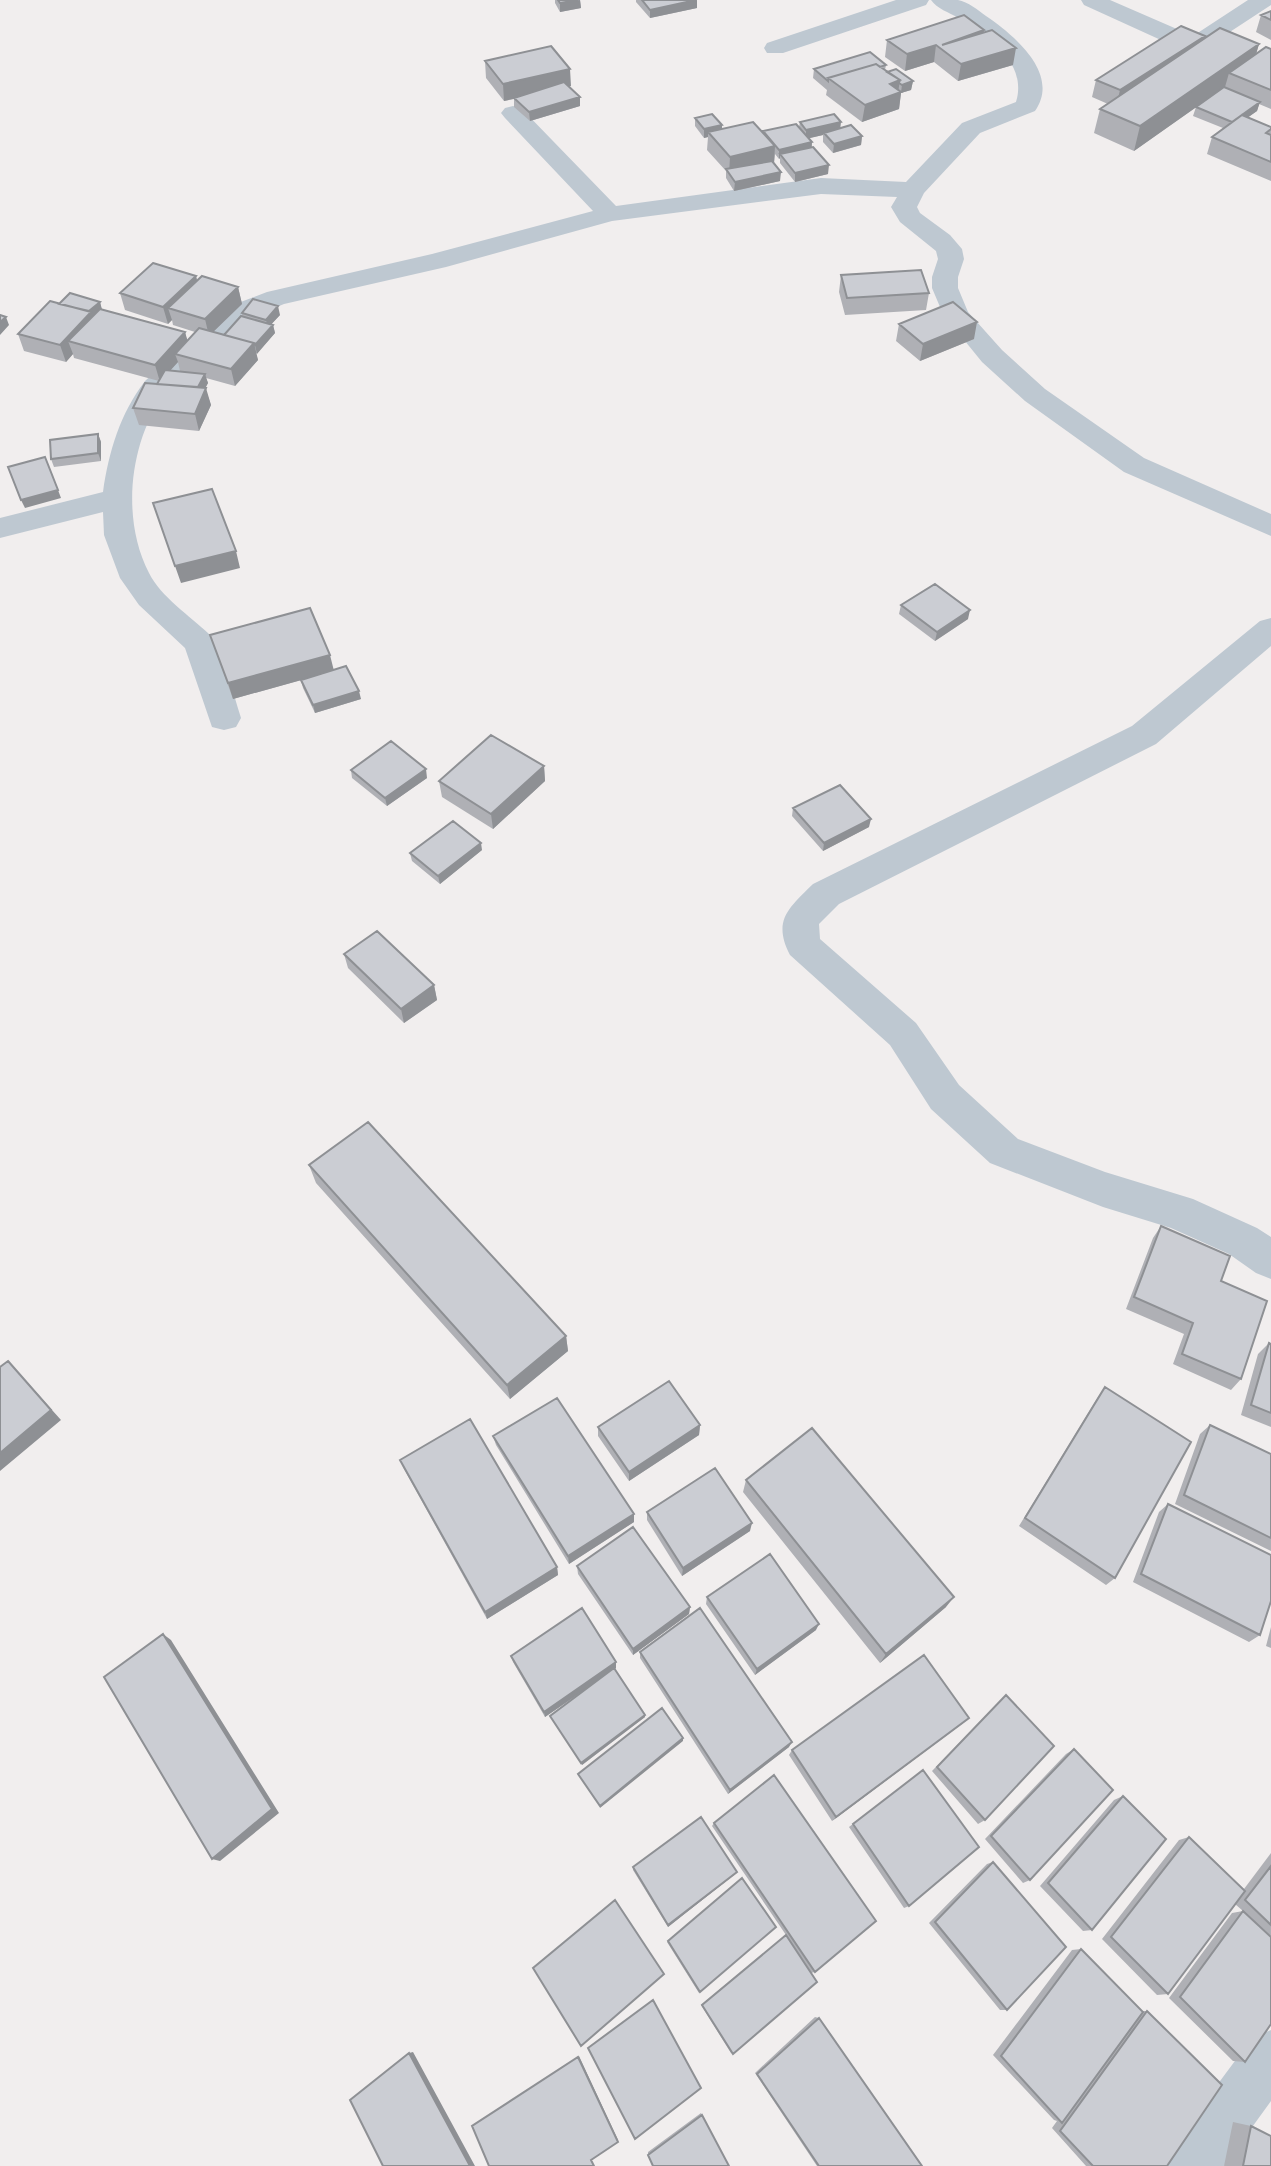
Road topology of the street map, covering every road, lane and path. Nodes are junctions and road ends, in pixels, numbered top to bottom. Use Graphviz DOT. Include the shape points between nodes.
graph roads {
  1 [pos="918,0"];
  2 [pos="942,0"];
  3 [pos="1092,0"];
  4 [pos="1263,0"];
  5 [pos="1193,46"];
  6 [pos="775,48"];
  7 [pos="1271,64"];
  8 [pos="513,113"];
  9 [pos="913,190"];
  10 [pos="610,215"];
  11 [pos="117,498"];
  12 [pos="1271,526"];
  13 [pos="0,528"];
  14 [pos="1271,629"];
  15 [pos="224,718"];
  16 [pos="1271,1260"];
  17 [pos="1271,2057"];
  18 [pos="1191,2166"];
  1 -- 6 [label="street"];
  2 -- 9 [label="street" via="964,10 1012,48 1026,70 1031,93 1027,106 971,128"];
  3 -- 5 [label="street"];
  4 -- 5 [label="street"];
  5 -- 7 [label="street"];
  8 -- 10 [label="street"];
  9 -- 10 [label="street" via="821,186"];
  9 -- 12 [label="street" via="905,212 949,249 945,277 949,300 992,356 1035,395 1134,464"];
  10 -- 11 [label="street" via="276,298 240,312 212,333 144,402 123,454"];
  11 -- 13 [label="street"];
  11 -- 15 [label="street" via="119,535 135,578 198,642"];
  14 -- 16 [label="street" via="1144,735 826,894 800,919 803,945 903,1034 945,1097 1004,1151 1179,1212 1243,1241"];
  17 -- 18 [label="street"];
}
